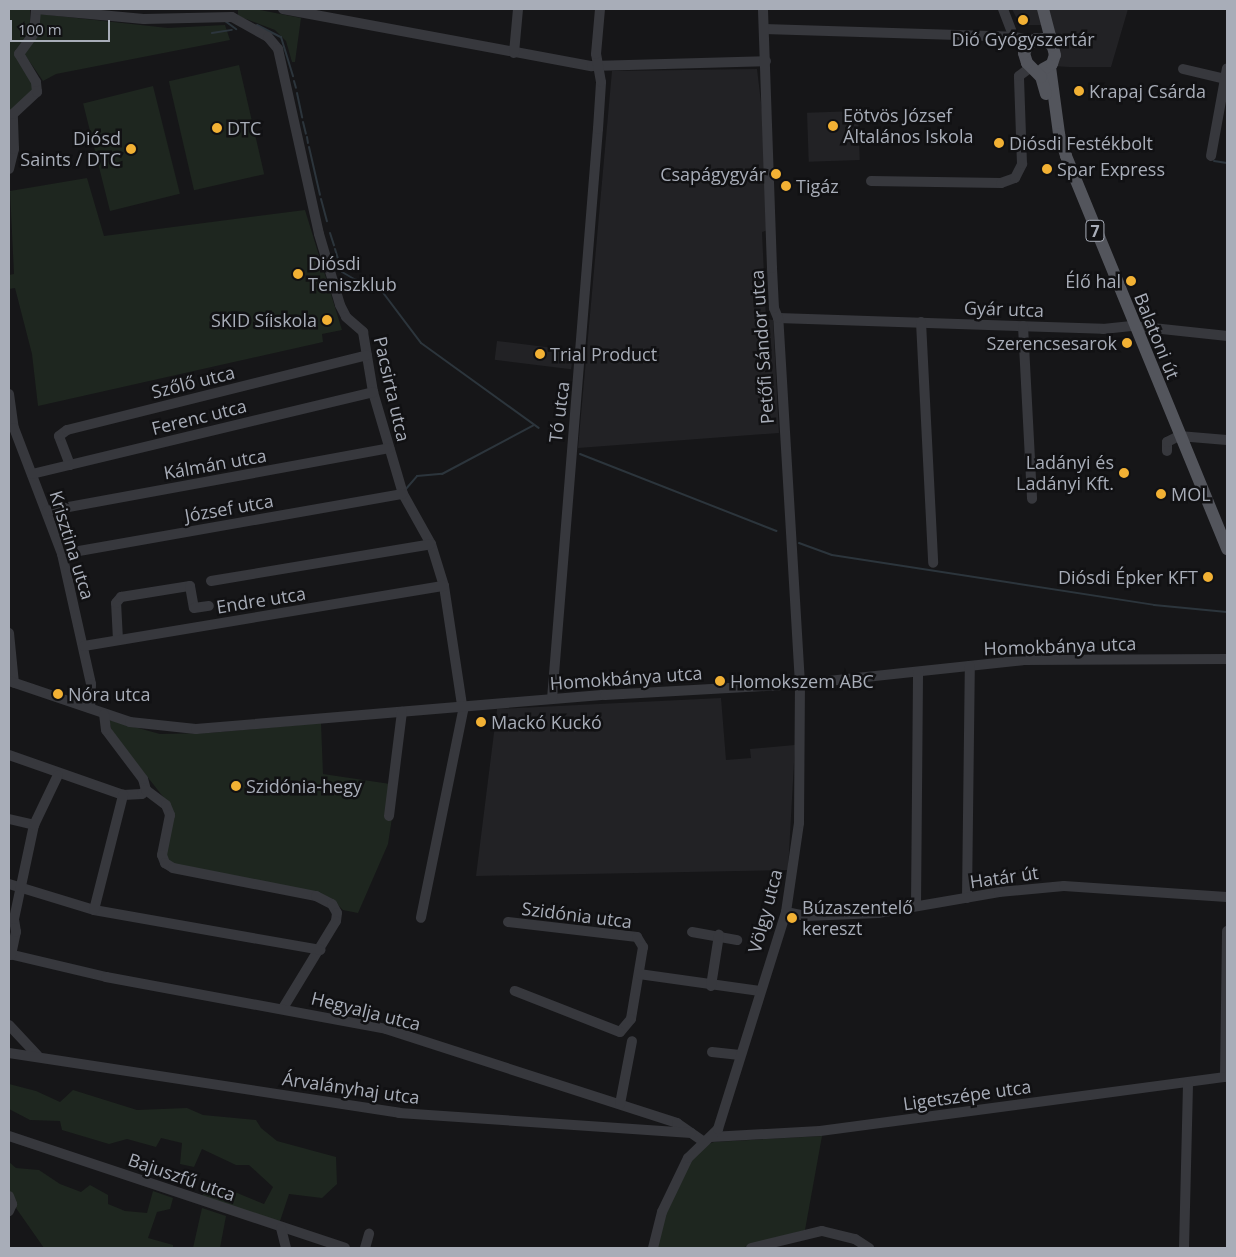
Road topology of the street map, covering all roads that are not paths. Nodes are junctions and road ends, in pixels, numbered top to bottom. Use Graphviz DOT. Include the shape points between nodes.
graph roads {
  1 [pos="36,9"];
  2 [pos="284,9"];
  3 [pos="518,9"];
  4 [pos="600,9"];
  5 [pos="763,9"];
  6 [pos="1003,9"];
  7 [pos="1042,9"];
  8 [pos="233,13"];
  9 [pos="764,29"];
  10 [pos="1016,38"];
  11 [pos="1035,40"];
  12 [pos="1052,45"];
  13 [pos="514,53"];
  14 [pos="766,61"];
  15 [pos="1028,61"];
  16 [pos="598,65"];
  17 [pos="1050,67"];
  18 [pos="1183,69"];
  19 [pos="1226,73"];
  20 [pos="1059,134"];
  21 [pos="1211,156"];
  22 [pos="9,169"];
  23 [pos="871,181"];
  24 [pos="778,318"];
  25 [pos="920,322"];
  26 [pos="1023,326"];
  27 [pos="1134,326"];
  28 [pos="1227,336"];
  29 [pos="367,355"];
  30 [pos="373,392"];
  31 [pos="9,394"];
  32 [pos="1179,436"];
  33 [pos="1227,440"];
  34 [pos="389,448"];
  35 [pos="1167,451"];
  36 [pos="70,465"];
  37 [pos="32,474"];
  38 [pos="403,494"];
  39 [pos="1032,499"];
  40 [pos="47,511"];
  41 [pos="430,544"];
  42 [pos="1227,549"];
  43 [pos="62,554"];
  44 [pos="933,562"];
  45 [pos="211,581"];
  46 [pos="444,586"];
  47 [pos="209,606"];
  48 [pos="9,633"];
  49 [pos="118,640"];
  50 [pos="84,646"];
  51 [pos="1227,659"];
  52 [pos="970,666"];
  53 [pos="918,672"];
  54 [pos="11,682"];
  55 [pos="800,684"];
  56 [pos="552,699"];
  57 [pos="461,707"];
  58 [pos="90,708"];
  59 [pos="402,712"];
  60 [pos="104,714"];
  61 [pos="9,755"];
  62 [pos="58,775"];
  63 [pos="146,790"];
  64 [pos="123,795"];
  65 [pos="389,816"];
  66 [pos="9,819"];
  67 [pos="34,825"];
  68 [pos="9,884"];
  69 [pos="20,888"];
  70 [pos="1227,897"];
  71 [pos="967,898"];
  72 [pos="916,906"];
  73 [pos="94,910"];
  74 [pos="786,912"];
  75 [pos="421,918"];
  76 [pos="508,922"];
  77 [pos="1227,931"];
  78 [pos="692,932"];
  79 [pos="719,935"];
  80 [pos="737,940"];
  81 [pos="321,950"];
  82 [pos="10,954"];
  83 [pos="639,974"];
  84 [pos="711,986"];
  85 [pos="515,992"];
  86 [pos="760,992"];
  87 [pos="283,1008"];
  88 [pos="9,1025"];
  89 [pos="632,1041"];
  90 [pos="712,1052"];
  91 [pos="9,1053"];
  92 [pos="740,1055"];
  93 [pos="38,1056"];
  94 [pos="1226,1077"];
  95 [pos="1188,1082"];
  96 [pos="620,1104"];
  97 [pos="692,1133"];
  98 [pos="9,1136"];
  99 [pos="707,1139"];
  100 [pos="9,1196"];
  101 [pos="10,1210"];
  102 [pos="281,1228"];
  103 [pos="369,1234"];
  104 [pos="286,1248"];
  105 [pos="345,1248"];
  106 [pos="365,1248"];
  107 [pos="654,1248"];
  108 [pos="751,1248"];
  109 [pos="870,1248"];
  110 [pos="1184,1248"];
  1 -- 8 [label="street" via="161,20"];
  1 -- 22 [label="street" via="34,33 19,54 36,82 37,92 14,114 13,158"];
  2 -- 13 [label="street"];
  3 -- 13 [label="street"];
  4 -- 16 [label="street, Tó utca"];
  5 -- 9 [label="street, Petőfi Sándor utca"];
  6 -- 10 [label="street"];
  7 -- 11 [label="main road, 7"];
  7 -- 12 [label="main road, 7"];
  8 -- 29 [label="street, Pacsirta utca" via="268,37 278,49 319,234 340,305 346,317 363,332"];
  9 -- 10 [label="street"];
  9 -- 14 [label="street, Petőfi Sándor utca"];
  10 -- 11 [label="street"];
  10 -- 15 [label="street"];
  11 -- 12 [label="main road" via="1043,39"];
  11 -- 15 [label="main road, 7"];
  12 -- 17 [label="main road, 7" via="1055,55"];
  13 -- 16 [label="street"];
  14 -- 16 [label="street"];
  14 -- 24 [label="street, Petőfi Sándor utca" via="773,276"];
  15 -- 17 [label="main road"];
  15 -- 20 [label="main road, Balatoni út / 7" via="1043,81 1052,124"];
  15 -- 23 [label="street" via="1015,72 1022,164 1015,178 1001,183"];
  16 -- 56 [label="street, Tó utca" via="601,82 582,348 568,471"];
  17 -- 20 [label="main road, Balatoni út / 7"];
  18 -- 19 [label="street"];
  19 -- 21 [label="street"];
  20 -- 27 [label="main road, Balatoni út / 7"];
  24 -- 25 [label="street, Gyár utca"];
  24 -- 55 [label="street, Petőfi Sándor utca"];
  25 -- 26 [label="street, Gyár utca"];
  25 -- 44 [label="street"];
  26 -- 27 [label="street, Gyár utca" via="1103,329"];
  26 -- 39 [label="street"];
  27 -- 28 [label="street, Gyár utca"];
  27 -- 32 [label="main road, Balatoni út / 7"];
  29 -- 30 [label="street, Pacsirta utca"];
  29 -- 36 [label="street, Szőlő utca" via="66,430 59,436"];
  30 -- 34 [label="street, Pacsirta utca"];
  30 -- 36 [label="street, Ferenc utca"];
  31 -- 37 [label="street, Krisztina utca" via="14,428"];
  32 -- 33 [label="street"];
  32 -- 35 [label="street" via="1167,442"];
  32 -- 42 [label="main road, Balatoni út / 7"];
  34 -- 38 [label="street, Pacsirta utca"];
  34 -- 40 [label="street, Kálmán utca"];
  36 -- 37 [label="street, Ferenc utca"];
  37 -- 40 [label="street, Krisztina utca"];
  38 -- 41 [label="street, Pacsirta utca"];
  38 -- 43 [label="street, József utca"];
  40 -- 43 [label="street, Krisztina utca"];
  41 -- 45 [label="street"];
  41 -- 46 [label="street, Pacsirta utca"];
  43 -- 50 [label="street, Krisztina utca"];
  46 -- 49 [label="street, Endre utca"];
  46 -- 57 [label="street, Pacsirta utca"];
  47 -- 49 [label="street" via="194,608 190,586 121,597 116,603"];
  48 -- 54 [label="street"];
  49 -- 50 [label="street, Endre utca"];
  50 -- 58 [label="street, Krisztina utca" via="92,684"];
  51 -- 52 [label="street, Homokbánya utca" via="1048,659"];
  52 -- 53 [label="street, Homokbánya utca"];
  52 -- 71 [label="street"];
  53 -- 55 [label="street, Homokbánya utca"];
  53 -- 72 [label="street"];
  54 -- 58 [label="street, Homokbánya utca"];
  55 -- 56 [label="street, Homokbánya utca"];
  55 -- 74 [label="street, Völgy utca" via="799,823"];
  56 -- 57 [label="street, Homokbánya utca"];
  57 -- 59 [label="street, Homokbánya utca"];
  57 -- 75 [label="street, Pacsirta utca"];
  58 -- 60 [label="street, Homokbánya utca"];
  59 -- 60 [label="street, Homokbánya utca" via="196,729 147,726"];
  59 -- 65 [label="street"];
  60 -- 63 [label="street" via="106,730 143,779"];
  61 -- 62 [label="street"];
  62 -- 64 [label="street"];
  62 -- 67 [label="street"];
  63 -- 64 [label="street" via="135,797"];
  63 -- 81 [label="street" via="166,805 170,815 162,855 172,868 316,896 332,904 337,913 336,921"];
  64 -- 73 [label="street"];
  66 -- 67 [label="street"];
  67 -- 69 [label="street"];
  68 -- 69 [label="street"];
  69 -- 73 [label="street"];
  69 -- 82 [label="street"];
  70 -- 71 [label="street, Határ út" via="1064,886"];
  71 -- 72 [label="street, Határ út"];
  72 -- 74 [label="street, Határ út" via="837,916"];
  73 -- 81 [label="street"];
  74 -- 86 [label="street, Völgy utca"];
  76 -- 83 [label="street, Szidónia utca" via="636,937 643,946"];
  77 -- 94 [label="street"];
  78 -- 79 [label="street"];
  79 -- 80 [label="street"];
  79 -- 84 [label="street"];
  81 -- 87 [label="street"];
  82 -- 87 [label="street, Hegyalja utca" via="106,977"];
  83 -- 84 [label="street"];
  83 -- 85 [label="street, Szidónia utca" via="631,1019 620,1032"];
  84 -- 86 [label="street"];
  86 -- 92 [label="street, Völgy utca"];
  87 -- 96 [label="street, Hegyalja utca" via="386,1029 534,1080"];
  88 -- 93 [label="street"];
  89 -- 96 [label="street"];
  90 -- 92 [label="street"];
  91 -- 93 [label="street, Árvalányhaj utca"];
  92 -- 99 [label="street, Völgy utca" via="718,1129"];
  93 -- 97 [label="street, Árvalányhaj utca" via="399,1113"];
  94 -- 95 [label="street, Ligetszépe utca"];
  95 -- 99 [label="street, Ligetszépe utca" via="820,1131"];
  95 -- 110 [label="street"];
  96 -- 97 [label="street, Hegyalja utca" via="677,1123"];
  97 -- 99 [label="street, Hegyalja utca"];
  98 -- 102 [label="street, Bajuszfű utca"];
  99 -- 107 [label="street, Völgy utca" via="688,1158 662,1212"];
  100 -- 101 [label="street"];
  102 -- 104 [label="street"];
  102 -- 105 [label="street, Bajuszfű utca"];
  103 -- 106 [label="street"];
  108 -- 109 [label="street" via="822,1231 855,1239"];
}
